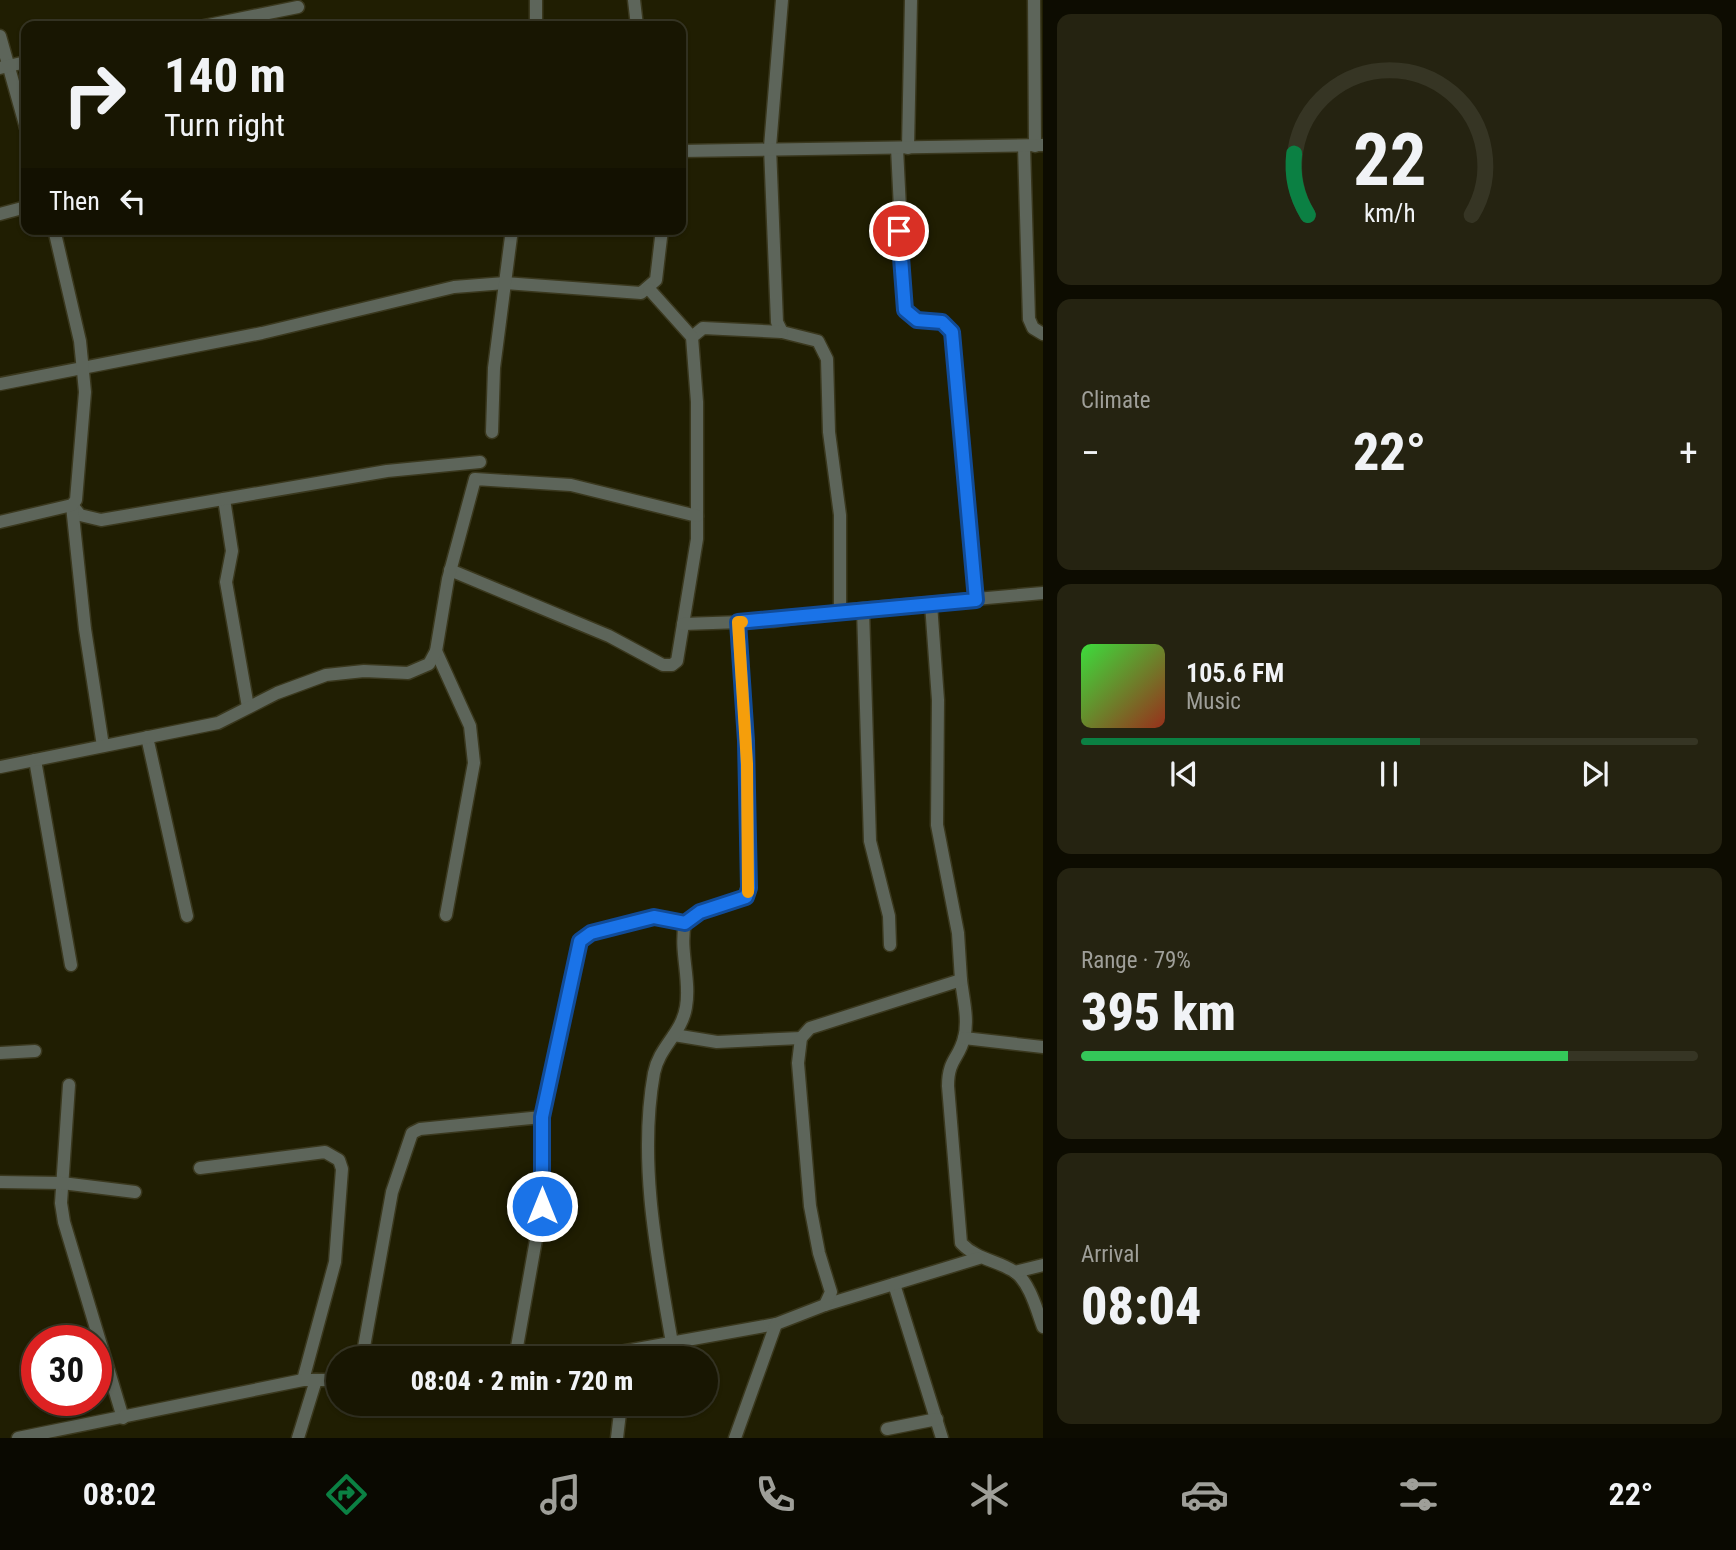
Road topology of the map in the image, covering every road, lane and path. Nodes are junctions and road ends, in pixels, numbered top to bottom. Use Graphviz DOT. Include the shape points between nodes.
graph roads {
  1 [pos="536,0"];
  2 [pos="634,0"];
  3 [pos="782,0"];
  4 [pos="911,0"];
  5 [pos="1034,0"];
  6 [pos="298,7"];
  7 [pos="229,21"];
  8 [pos="536,21"];
  9 [pos="636,21"];
  10 [pos="0,36"];
  11 [pos="4,67"];
  12 [pos="21,114"];
  13 [pos="1034,146"];
  14 [pos="770,148"];
  15 [pos="902,148"];
  16 [pos="686,151"];
  17 [pos="21,208"];
  18 [pos="0,214"];
  19 [pos="55,235"];
  20 [pos="511,235"];
  21 [pos="661,235"];
  22 [pos="505,283"];
  23 [pos="649,289"];
  24 [pos="782,332"];
  25 [pos="1043,334"];
  26 [pos="692,337"];
  27 [pos="82,367"];
  28 [pos="0,384"];
  29 [pos="492,432"];
  30 [pos="480,462"];
  31 [pos="224,499"];
  32 [pos="72,505"];
  33 [pos="697,516"];
  34 [pos="0,522"];
  35 [pos="450,570"];
  36 [pos="1043,593"];
  37 [pos="976,600"];
  38 [pos="931,604"];
  39 [pos="863,609"];
  40 [pos="841,611"];
  41 [pos="738,622"];
  42 [pos="683,624"];
  43 [pos="436,652"];
  44 [pos="248,707"];
  45 [pos="147,737"];
  46 [pos="103,746"];
  47 [pos="35,760"];
  48 [pos="0,767"];
  49 [pos="446,915"];
  50 [pos="187,916"];
  51 [pos="685,923"];
  52 [pos="890,946"];
  53 [pos="71,965"];
  54 [pos="961,980"];
  55 [pos="674,1035"];
  56 [pos="801,1038"];
  57 [pos="964,1038"];
  58 [pos="1043,1047"];
  59 [pos="35,1051"];
  60 [pos="0,1053"];
  61 [pos="69,1086"];
  62 [pos="542,1117"];
  63 [pos="200,1168"];
  64 [pos="0,1182"];
  65 [pos="62,1183"];
  66 [pos="135,1192"];
  67 [pos="979,1258"];
  68 [pos="1043,1265"];
  69 [pos="1015,1272"];
  70 [pos="894,1284"];
  71 [pos="825,1305"];
  72 [pos="776,1324"];
  73 [pos="1043,1327"];
  74 [pos="672,1343"];
  75 [pos="364,1346"];
  76 [pos="517,1346"];
  77 [pos="664,1346"];
  78 [pos="309,1380"];
  79 [pos="326,1380"];
  80 [pos="620,1416"];
  81 [pos="123,1418"];
  82 [pos="937,1419"];
  83 [pos="887,1429"];
  84 [pos="60,1435"];
  85 [pos="18,1438"];
  86 [pos="298,1438"];
  87 [pos="617,1438"];
  88 [pos="735,1438"];
  89 [pos="942,1438"];
  1 -- 8 [label="street"];
  2 -- 9 [label="street"];
  3 -- 14 [label="street"];
  4 -- 15 [label="street"];
  5 -- 13 [label="street"];
  6 -- 7 [label="street"];
  10 -- 11 [label="street"];
  11 -- 12 [label="street"];
  13 -- 15 [label="street"];
  13 -- 25 [label="street" via="1029,319"];
  14 -- 15 [label="street"];
  14 -- 16 [label="street"];
  14 -- 24 [label="street" via="777,322"];
  15 -- 37 [label="street" via="905,310 917,320 942,322 952,332"];
  17 -- 18 [label="street"];
  19 -- 27 [label="street"];
  20 -- 22 [label="street"];
  21 -- 23 [label="street" via="656,280"];
  22 -- 23 [label="street" via="602,293"];
  22 -- 27 [label="street" via="454,287 262,333"];
  22 -- 29 [label="street" via="494,368"];
  23 -- 26 [label="street"];
  24 -- 26 [label="street" via="703,328"];
  24 -- 40 [label="street" via="818,341 827,359 829,432 842,540"];
  26 -- 33 [label="street"];
  27 -- 28 [label="street"];
  27 -- 32 [label="street" via="80,480"];
  30 -- 31 [label="street" via="387,471"];
  31 -- 32 [label="street" via="101,520 80,515"];
  31 -- 44 [label="street" via="232,551 226,582"];
  32 -- 34 [label="street"];
  32 -- 46 [label="street"];
  33 -- 35 [label="street" via="571,485 475,479"];
  33 -- 42 [label="street"];
  35 -- 42 [label="street" via="609,636 667,666 677,661"];
  35 -- 43 [label="street"];
  36 -- 37 [label="street"];
  37 -- 38 [label="street"];
  38 -- 39 [label="street"];
  38 -- 54 [label="street" via="938,700 937,825 958,933"];
  39 -- 40 [label="street"];
  39 -- 52 [label="street" via="870,841 889,916"];
  40 -- 41 [label="street"];
  41 -- 42 [label="street"];
  41 -- 51 [label="street" via="749,888 746,897 700,912"];
  43 -- 44 [label="street" via="429,664 408,673 326,675"];
  43 -- 49 [label="street" via="470,726 474,763"];
  44 -- 45 [label="street" via="218,723"];
  45 -- 46 [label="street"];
  45 -- 50 [label="street"];
  46 -- 47 [label="street"];
  47 -- 48 [label="street"];
  47 -- 53 [label="street"];
  51 -- 55 [label="street" via="681,940 687,1006"];
  51 -- 62 [label="street" via="654,917 591,933 580,941"];
  54 -- 56 [label="street" via="810,1028"];
  54 -- 57 [label="street"];
  55 -- 56 [label="street" via="718,1042"];
  55 -- 74 [label="street" via="655,1069 649,1131 656,1246"];
  56 -- 71 [label="street" via="798,1063 810,1206 831,1292"];
  57 -- 58 [label="street"];
  57 -- 67 [label="street" via="948,1067 948,1086 961,1243"];
  59 -- 60 [label="street"];
  61 -- 65 [label="street"];
  62 -- 75 [label="street" via="412,1133 392,1192"];
  62 -- 76 [label="street" via="542,1206"];
  63 -- 78 [label="street" via="325,1152 339,1160 335,1262"];
  64 -- 65 [label="street"];
  65 -- 66 [label="street"];
  65 -- 81 [label="street" via="64,1222"];
  67 -- 69 [label="street"];
  67 -- 70 [label="street"];
  68 -- 69 [label="street"];
  69 -- 73 [label="street"];
  70 -- 71 [label="street"];
  70 -- 82 [label="street"];
  71 -- 72 [label="street"];
  72 -- 74 [label="street"];
  72 -- 88 [label="street"];
  74 -- 77 [label="street"];
  78 -- 79 [label="street"];
  78 -- 81 [label="street"];
  78 -- 86 [label="street"];
  80 -- 87 [label="street"];
  81 -- 84 [label="street"];
  82 -- 83 [label="street"];
  82 -- 89 [label="street"];
  84 -- 85 [label="street"];
}
